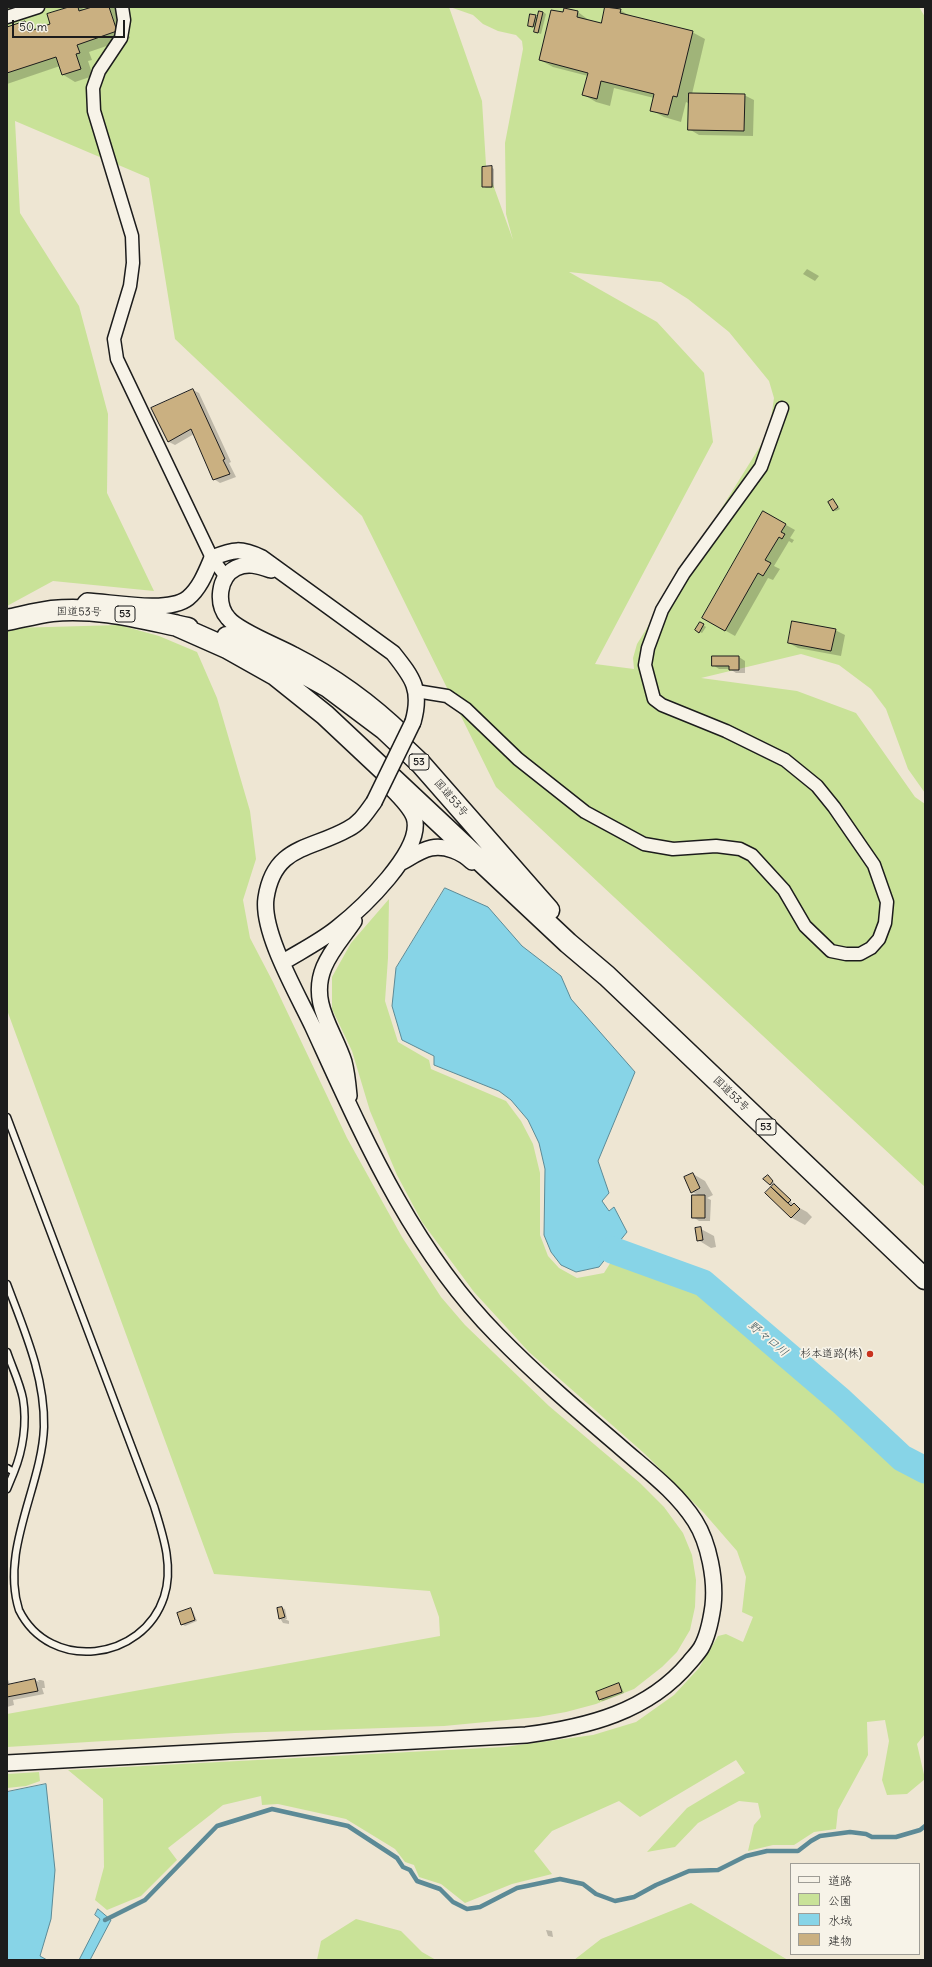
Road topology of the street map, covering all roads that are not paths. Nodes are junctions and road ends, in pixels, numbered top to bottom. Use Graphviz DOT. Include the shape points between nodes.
graph roads {
  1 [pos="38,7"];
  2 [pos="122,7"];
  3 [pos="7,17"];
  4 [pos="782,408"];
  5 [pos="212,558"];
  6 [pos="285,575"];
  7 [pos="226,577"];
  8 [pos="74,610"];
  9 [pos="7,620"];
  10 [pos="176,626"];
  11 [pos="275,675"];
  12 [pos="416,690"];
  13 [pos="446,792"];
  14 [pos="402,862"];
  15 [pos="371,897"];
  16 [pos="568,943"];
  17 [pos="283,962"];
  18 [pos="607,976"];
  19 [pos="352,1114"];
  20 [pos="7,1117"];
  21 [pos="925,1279"];
  22 [pos="7,1284"];
  23 [pos="7,1352"];
  24 [pos="7,1468"];
  25 [pos="14,1472"];
  26 [pos="7,1489"];
  27 [pos="7,1763"];
  1 -- 3 [label="street"];
  2 -- 5 [label="street" via="124,20 121,38 99,71 93,88 94,112 132,236 133,263 130,286 114,339 117,359"];
  4 -- 12 [label="street" via="761,467 684,573 662,610 648,648 645,665 654,699 662,705 726,731 785,760 817,786 834,807 874,865 887,902 885,924 879,939 870,948 860,954 831,951 805,926 784,890 752,854 740,848 716,846 673,849 644,844 585,812 518,760 466,709 447,696"];
  5 -- 6 [label="street" via="228,552 247,551 262,558"];
  5 -- 7 [label="street"];
  5 -- 8 [label="street" via="203,580 188,598 174,604 155,606 87,601"];
  6 -- 7 [label="street" via="254,564 236,569"];
  6 -- 12 [label="street" via="393,653 409,673"];
  7 -- 13 [label="street" via="220,594 221,610 229,620 342,683 385,716 420,751"];
  8 -- 9 [label="highway, 国道53号 / 53" via="52,611"];
  8 -- 10 [label="highway, 国道53号 / 53" via="121,614"];
  10 -- 11 [label="highway, 国道53号 / 53" via="227,648"];
  10 -- 13 [label="highway, 国道53号 / 53" via="237,640 263,651 328,688 384,729"];
  11 -- 14 [label="street" via="401,798 414,818 414,836"];
  11 -- 16 [label="highway, 国道53号 / 53" via="371,756"];
  12 -- 17 [label="street, bridge" via="418,705 413,722 374,802 362,820 348,829 303,847 282,861 271,880 266,900 267,922"];
  13 -- 18 [label="highway, 国道53号 / 53"];
  14 -- 15 [label="street"];
  14 -- 16 [label="street" via="432,847 450,849 467,857 516,904"];
  15 -- 17 [label="street" via="337,929"];
  15 -- 19 [label="street" via="333,949 323,968 319,992 322,1014 344,1063"];
  16 -- 18 [label="highway, 国道53号 / 53"];
  17 -- 19 [label="street"];
  18 -- 21 [label="highway, 国道53号 / 53"];
  19 -- 27 [label="street" via="389,1188 461,1297 546,1383 672,1492 696,1522 709,1556 715,1590 711,1620 701,1649 680,1674 638,1705 597,1721 562,1730 518,1735"];
  20 -- 22 [label="lane" via="154,1506 167,1553 167,1582 159,1608 149,1624 137,1636 114,1648 87,1652 68,1649 50,1641 28,1624 14,1598 11,1581 13,1550 42,1448 44,1409 35,1360"];
  23 -- 25 [label="lane" via="23,1399 21,1456"];
  24 -- 25 [label="lane"];
  25 -- 26 [label="lane"];
}
